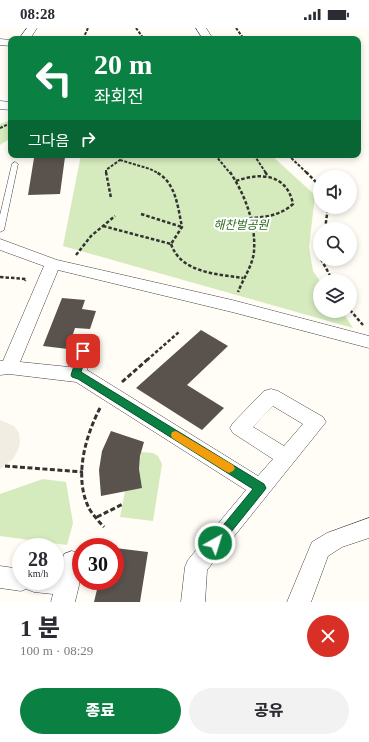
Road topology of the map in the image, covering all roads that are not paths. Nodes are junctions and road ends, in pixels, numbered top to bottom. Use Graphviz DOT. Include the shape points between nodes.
graph roads {
  1 [pos="15,164"];
  2 [pos="0,230"];
  3 [pos="0,244"];
  4 [pos="60,266"];
  5 [pos="367,334"];
  6 [pos="83,351"];
  7 [pos="5,368"];
  8 [pos="76,375"];
  9 [pos="286,457"];
  10 [pos="260,488"];
  11 [pos="369,528"];
  12 [pos="72,561"];
  13 [pos="0,577"];
  14 [pos="12,579"];
  15 [pos="65,593"];
  16 [pos="193,602"];
  17 [pos="299,602"];
  1 -- 2 [label="lane"];
  3 -- 4 [label="street"];
  4 -- 5 [label="street"];
  4 -- 7 [label="street"];
  6 -- 8 [label="street"];
  7 -- 8 [label="street"];
  8 -- 10 [label="street" via="80,375"];
  9 -- 10 [label="street"];
  10 -- 16 [label="street" via="196,567"];
  11 -- 17 [label="street" via="334,540 320,549"];
  12 -- 15 [label="street"];
  13 -- 14 [label="street"];
}
